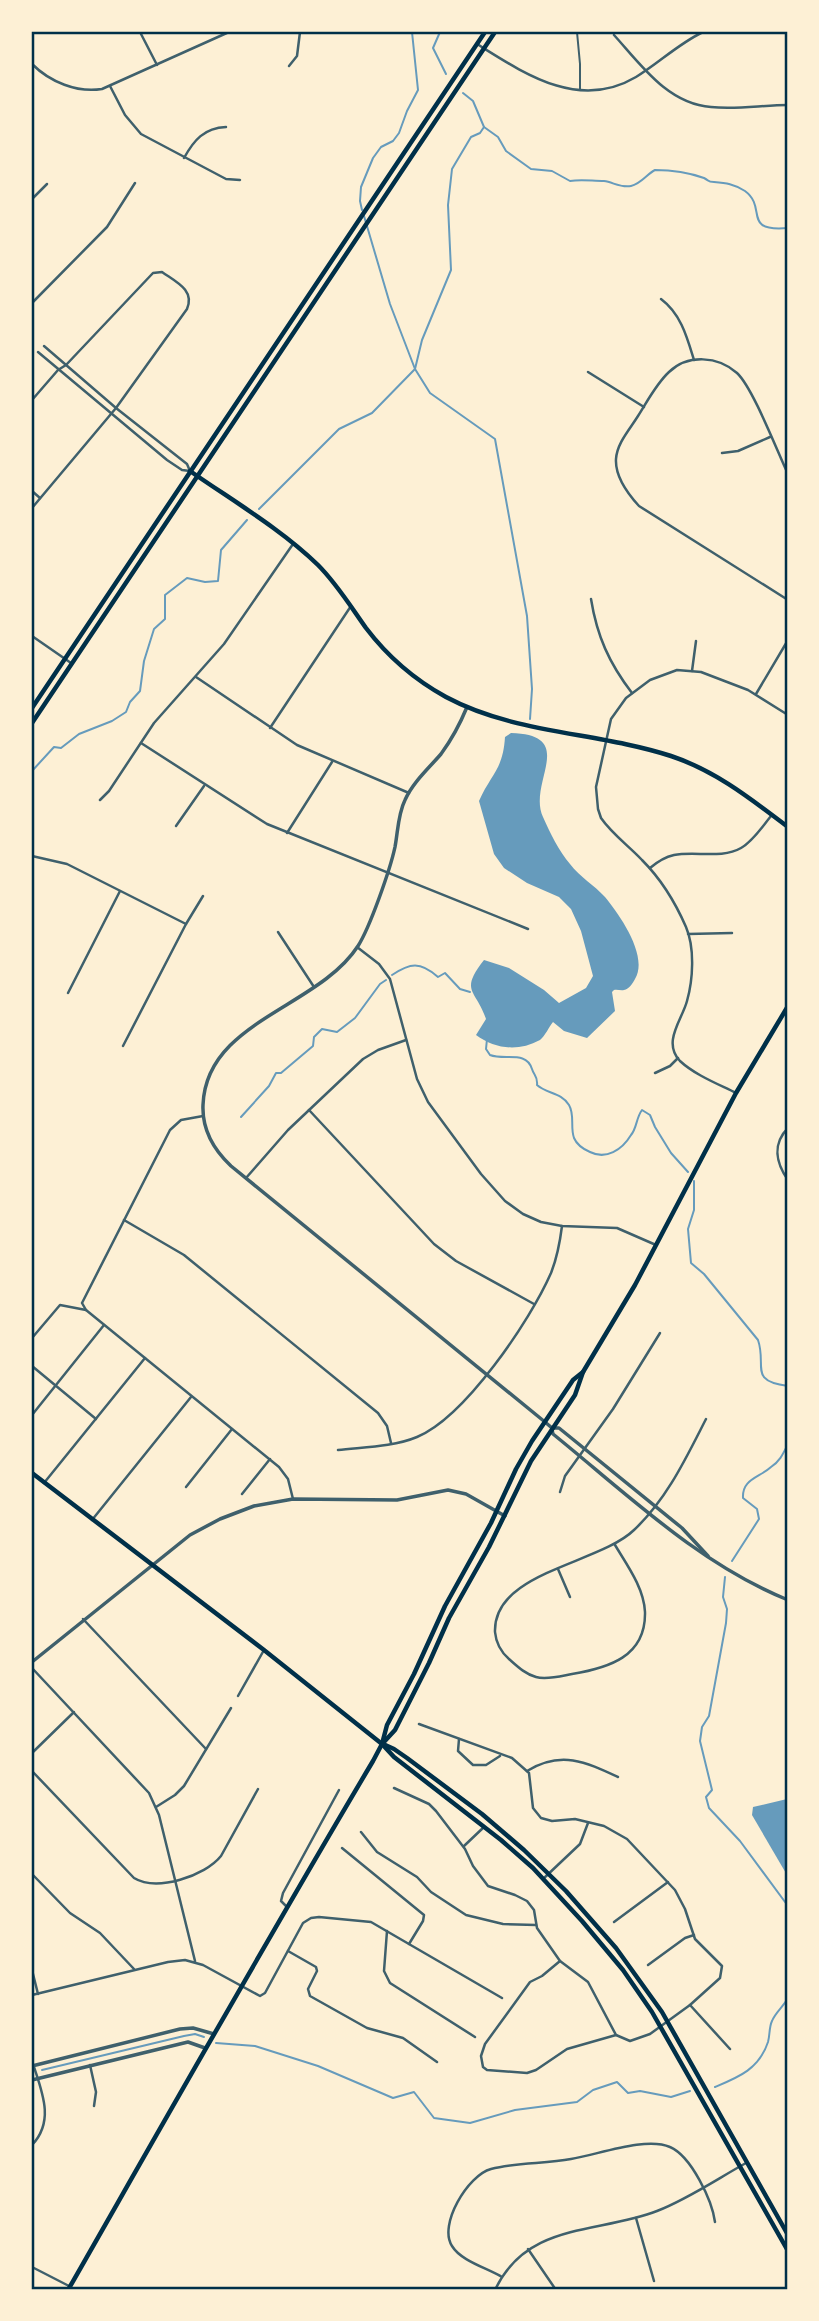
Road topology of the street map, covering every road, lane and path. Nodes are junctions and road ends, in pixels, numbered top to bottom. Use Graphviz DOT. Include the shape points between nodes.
graph roads {
  1 [pos="140,32"];
  2 [pos="229,32"];
  3 [pos="300,32"];
  4 [pos="485,32"];
  5 [pos="495,32"];
  6 [pos="577,32"];
  7 [pos="702,32"];
  8 [pos="614,35"];
  9 [pos="477,44"];
  10 [pos="483,48"];
  11 [pos="32,64"];
  12 [pos="157,65"];
  13 [pos="289,65"];
  14 [pos="646,70"];
  15 [pos="110,86"];
  16 [pos="580,91"];
  17 [pos="788,105"];
  18 [pos="226,127"];
  19 [pos="184,158"];
  20 [pos="240,180"];
  21 [pos="135,183"];
  22 [pos="47,184"];
  23 [pos="32,199"];
  24 [pos="661,299"];
  25 [pos="32,303"];
  26 [pos="44,346"];
  27 [pos="37,352"];
  28 [pos="694,360"];
  29 [pos="66,365"];
  30 [pos="58,369"];
  31 [pos="589,372"];
  32 [pos="32,400"];
  33 [pos="644,407"];
  34 [pos="116,408"];
  35 [pos="111,414"];
  36 [pos="770,437"];
  37 [pos="722,453"];
  38 [pos="190,471"];
  39 [pos="788,474"];
  40 [pos="198,477"];
  41 [pos="32,491"];
  42 [pos="40,498"];
  43 [pos="32,508"];
  44 [pos="293,544"];
  45 [pos="591,599"];
  46 [pos="788,600"];
  47 [pos="351,606"];
  48 [pos="32,636"];
  49 [pos="788,640"];
  50 [pos="696,641"];
  51 [pos="65,659"];
  52 [pos="71,663"];
  53 [pos="692,671"];
  54 [pos="196,677"];
  55 [pos="632,693"];
  56 [pos="756,694"];
  57 [pos="467,707"];
  58 [pos="32,708"];
  59 [pos="788,715"];
  60 [pos="32,723"];
  61 [pos="270,728"];
  62 [pos="606,741"];
  63 [pos="141,743"];
  64 [pos="332,761"];
  65 [pos="204,785"];
  66 [pos="409,793"];
  67 [pos="100,800"];
  68 [pos="772,815"];
  69 [pos="176,826"];
  70 [pos="788,827"];
  71 [pos="287,833"];
  72 [pos="32,856"];
  73 [pos="650,868"];
  74 [pos="387,872"];
  75 [pos="120,891"];
  76 [pos="203,896"];
  77 [pos="186,923"];
  78 [pos="528,929"];
  79 [pos="278,932"];
  80 [pos="732,933"];
  81 [pos="688,934"];
  82 [pos="357,947"];
  83 [pos="314,987"];
  84 [pos="68,993"];
  85 [pos="788,1006"];
  86 [pos="407,1040"];
  87 [pos="123,1046"];
  88 [pos="678,1058"];
  89 [pos="655,1073"];
  90 [pos="736,1093"];
  91 [pos="309,1110"];
  92 [pos="204,1116"];
  93 [pos="788,1128"];
  94 [pos="246,1178"];
  95 [pos="788,1180"];
  96 [pos="124,1220"];
  97 [pos="562,1226"];
  98 [pos="656,1245"];
  99 [pos="534,1304"];
  100 [pos="86,1310"];
  101 [pos="104,1325"];
  102 [pos="660,1333"];
  103 [pos="32,1338"];
  104 [pos="145,1358"];
  105 [pos="32,1366"];
  106 [pos="583,1373"];
  107 [pos="486,1374"];
  108 [pos="55,1386"];
  109 [pos="192,1396"];
  110 [pos="32,1415"];
  111 [pos="96,1419"];
  112 [pos="706,1419"];
  113 [pos="545,1422"];
  114 [pos="552,1428"];
  115 [pos="233,1429"];
  116 [pos="391,1443"];
  117 [pos="585,1449"];
  118 [pos="338,1450"];
  119 [pos="580,1456"];
  120 [pos="270,1459"];
  121 [pos="32,1473"];
  122 [pos="44,1483"];
  123 [pos="186,1487"];
  124 [pos="560,1492"];
  125 [pos="242,1494"];
  126 [pos="293,1499"];
  127 [pos="654,1506"];
  128 [pos="497,1511"];
  129 [pos="649,1513"];
  130 [pos="505,1516"];
  131 [pos="92,1520"];
  132 [pos="615,1545"];
  133 [pos="709,1556"];
  134 [pos="151,1565"];
  135 [pos="558,1569"];
  136 [pos="570,1597"];
  137 [pos="788,1600"];
  138 [pos="83,1619"];
  139 [pos="264,1650"];
  140 [pos="32,1662"];
  141 [pos="32,1668"];
  142 [pos="238,1696"];
  143 [pos="231,1708"];
  144 [pos="74,1712"];
  145 [pos="419,1724"];
  146 [pos="459,1739"];
  147 [pos="382,1744"];
  148 [pos="206,1749"];
  149 [pos="32,1752"];
  150 [pos="501,1754"];
  151 [pos="32,1771"];
  152 [pos="527,1771"];
  153 [pos="618,1777"];
  154 [pos="258,1788"];
  155 [pos="394,1788"];
  156 [pos="340,1790"];
  157 [pos="156,1807"];
  158 [pos="589,1823"];
  159 [pos="484,1827"];
  160 [pos="361,1832"];
  161 [pos="463,1846"];
  162 [pos="342,1848"];
  163 [pos="32,1874"];
  164 [pos="549,1874"];
  165 [pos="544,1879"];
  166 [pos="174,1880"];
  167 [pos="668,1882"];
  168 [pos="288,1908"];
  169 [pos="614,1922"];
  170 [pos="536,1925"];
  171 [pos="387,1931"];
  172 [pos="694,1935"];
  173 [pos="410,1944"];
  174 [pos="288,1951"];
  175 [pos="560,1961"];
  176 [pos="195,1963"];
  177 [pos="648,1965"];
  178 [pos="32,1970"];
  179 [pos="135,1970"];
  180 [pos="242,1986"];
  181 [pos="38,1994"];
  182 [pos="32,1995"];
  183 [pos="502,1998"];
  184 [pos="690,2005"];
  185 [pos="668,2023"];
  186 [pos="661,2027"];
  187 [pos="214,2034"];
  188 [pos="616,2035"];
  189 [pos="475,2037"];
  190 [pos="205,2048"];
  191 [pos="730,2049"];
  192 [pos="438,2062"];
  193 [pos="90,2065"];
  194 [pos="33,2066"];
  195 [pos="38,2078"];
  196 [pos="32,2080"];
  197 [pos="94,2106"];
  198 [pos="32,2145"];
  199 [pos="746,2163"];
  200 [pos="740,2166"];
  201 [pos="702,2188"];
  202 [pos="636,2218"];
  203 [pos="715,2222"];
  204 [pos="788,2235"];
  205 [pos="528,2249"];
  206 [pos="788,2251"];
  207 [pos="32,2267"];
  208 [pos="502,2277"];
  209 [pos="654,2281"];
  210 [pos="69,2288"];
  211 [pos="495,2290"];
  212 [pos="556,2290"];
  1 -- 12 [label="street"];
  2 -- 12 [label="street"];
  3 -- 13 [label="street" via="297,56"];
  4 -- 9 [label="main road"];
  5 -- 10 [label="main road"];
  6 -- 16 [label="lane"];
  7 -- 14 [label="street"];
  8 -- 14 [label="street"];
  9 -- 10 [label="street"];
  9 -- 38 [label="main road"];
  10 -- 16 [label="street" via="544,83"];
  10 -- 40 [label="main road"];
  11 -- 15 [label="street" via="74,89"];
  12 -- 15 [label="street"];
  14 -- 16 [label="street" via="615,86"];
  14 -- 17 [label="street" via="670,93 701,106"];
  15 -- 19 [label="street" via="136,129"];
  18 -- 19 [label="street" via="202,134"];
  19 -- 20 [label="street" via="226,179"];
  21 -- 25 [label="street" via="107,227"];
  22 -- 23 [label="street"];
  24 -- 28 [label="street" via="682,325"];
  26 -- 29 [label="street"];
  27 -- 30 [label="street"];
  28 -- 33 [label="street" via="668,372"];
  28 -- 36 [label="street" via="714,361 737,373"];
  29 -- 30 [label="street"];
  29 -- 34 [label="street"];
  29 -- 34 [label="street" via="153,273 162,272 187,290 187,309"];
  30 -- 32 [label="street"];
  30 -- 35 [label="street"];
  31 -- 33 [label="street"];
  33 -- 46 [label="street" via="616,458 618,474 639,506"];
  34 -- 35 [label="street"];
  34 -- 38 [label="street"];
  35 -- 38 [label="street" via="167,460"];
  35 -- 42 [label="street"];
  36 -- 37 [label="street"];
  36 -- 39 [label="street"];
  38 -- 40 [label="main road"];
  38 -- 51 [label="main road"];
  40 -- 44 [label="main road"];
  40 -- 52 [label="main road"];
  41 -- 42 [label="street"];
  42 -- 43 [label="street"];
  44 -- 47 [label="main road" via="332,580"];
  44 -- 54 [label="street" via="242,620"];
  45 -- 55 [label="street" via="602,645"];
  47 -- 57 [label="main road" via="402,667"];
  47 -- 61 [label="street"];
  48 -- 51 [label="street"];
  49 -- 56 [label="street"];
  50 -- 53 [label="street"];
  51 -- 52 [label="street"];
  51 -- 58 [label="main road"];
  52 -- 60 [label="main road"];
  53 -- 55 [label="street" via="659,675"];
  53 -- 56 [label="street"];
  54 -- 61 [label="street"];
  54 -- 63 [label="street" via="153,723"];
  55 -- 62 [label="street" via="614,712"];
  56 -- 59 [label="street"];
  57 -- 62 [label="main road"];
  57 -- 66 [label="street" via="447,746"];
  61 -- 64 [label="street"];
  62 -- 68 [label="main road" via="690,763 738,789"];
  62 -- 73 [label="street" via="596,787 597,809"];
  63 -- 65 [label="street"];
  63 -- 67 [label="street"];
  64 -- 66 [label="street"];
  64 -- 71 [label="street"];
  65 -- 69 [label="street"];
  65 -- 71 [label="street"];
  66 -- 74 [label="street"];
  68 -- 70 [label="main road"];
  68 -- 73 [label="street" via="739,850 676,855"];
  71 -- 74 [label="street"];
  72 -- 75 [label="street" via="67,864"];
  73 -- 81 [label="street"];
  74 -- 78 [label="street"];
  74 -- 82 [label="street"];
  75 -- 77 [label="street"];
  75 -- 84 [label="street"];
  76 -- 77 [label="street"];
  77 -- 87 [label="street"];
  79 -- 83 [label="street"];
  80 -- 81 [label="street"];
  81 -- 88 [label="street" via="690,984 673,1039"];
  82 -- 83 [label="street"];
  82 -- 86 [label="street" via="390,979"];
  83 -- 92 [label="street" via="223,1052 208,1077"];
  85 -- 90 [label="main road"];
  86 -- 91 [label="street" via="372,1053"];
  86 -- 97 [label="street" via="425,1096 494,1191 523,1214"];
  88 -- 89 [label="street"];
  88 -- 90 [label="street"];
  90 -- 98 [label="main road"];
  91 -- 94 [label="street"];
  91 -- 99 [label="street" via="435,1244 456,1261"];
  92 -- 94 [label="street" via="217,1151"];
  92 -- 96 [label="street" via="173,1125"];
  93 -- 95 [label="street" via="777,1151"];
  94 -- 107 [label="street"];
  96 -- 100 [label="street" via="82,1303"];
  96 -- 116 [label="street" via="196,1264 378,1413"];
  97 -- 98 [label="street" via="617,1228"];
  97 -- 99 [label="street" via="552,1270"];
  98 -- 106 [label="main road"];
  99 -- 107 [label="street"];
  100 -- 101 [label="street"];
  100 -- 103 [label="street" via="60,1306"];
  101 -- 104 [label="street"];
  101 -- 108 [label="street"];
  102 -- 117 [label="street"];
  104 -- 109 [label="street"];
  104 -- 111 [label="street"];
  105 -- 108 [label="street"];
  106 -- 113 [label="main road" via="573,1380"];
  106 -- 114 [label="main road"];
  107 -- 113 [label="street"];
  107 -- 116 [label="street" via="443,1422 418,1437"];
  108 -- 110 [label="street"];
  108 -- 111 [label="street"];
  109 -- 115 [label="street"];
  109 -- 131 [label="street"];
  111 -- 122 [label="street"];
  112 -- 127 [label="street" via="675,1478"];
  113 -- 114 [label="street"];
  113 -- 128 [label="main road"];
  114 -- 117 [label="street" via="559,1428"];
  114 -- 119 [label="street" via="553,1434"];
  114 -- 130 [label="main road"];
  115 -- 120 [label="street"];
  115 -- 123 [label="street"];
  116 -- 118 [label="street"];
  117 -- 119 [label="street"];
  117 -- 127 [label="street"];
  119 -- 124 [label="street" via="562,1481"];
  119 -- 129 [label="street"];
  120 -- 125 [label="street"];
  120 -- 126 [label="street" via="286,1476"];
  121 -- 122 [label="main road"];
  122 -- 131 [label="main road"];
  126 -- 128 [label="street" via="388,1500 454,1491"];
  126 -- 134 [label="street" via="220,1519"];
  127 -- 129 [label="street"];
  127 -- 133 [label="street"];
  128 -- 130 [label="street"];
  128 -- 147 [label="main road" via="445,1605"];
  129 -- 132 [label="street"];
  129 -- 133 [label="street"];
  130 -- 147 [label="main road" via="395,1730"];
  131 -- 134 [label="main road"];
  132 -- 135 [label="street"];
  132 -- 135 [label="street" via="644,1601 644,1626 636,1644 610,1666 538,1678 501,1651 495,1637 496,1622 521,1586"];
  133 -- 137 [label="street"];
  134 -- 138 [label="street"];
  134 -- 139 [label="main road"];
  135 -- 136 [label="street"];
  138 -- 140 [label="street"];
  138 -- 148 [label="street"];
  139 -- 142 [label="street"];
  139 -- 147 [label="main road"];
  141 -- 144 [label="street"];
  143 -- 148 [label="street"];
  144 -- 149 [label="street"];
  144 -- 157 [label="street" via="143,1784"];
  145 -- 146 [label="street"];
  146 -- 150 [label="street"];
  146 -- 150 [label="street" via="458,1751 473,1765 486,1765"];
  147 -- 159 [label="main road"];
  147 -- 164 [label="main road" via="471,1806"];
  147 -- 168 [label="main road"];
  148 -- 157 [label="street" via="184,1786"];
  150 -- 152 [label="street"];
  151 -- 166 [label="street" via="134,1878 151,1884"];
  152 -- 153 [label="street" via="541,1763 569,1759"];
  152 -- 158 [label="street" via="538,1815 552,1821"];
  154 -- 166 [label="street" via="214,1864"];
  155 -- 161 [label="street" via="429,1804"];
  156 -- 168 [label="street" via="283,1893 281,1901"];
  157 -- 166 [label="street"];
  158 -- 164 [label="street" via="580,1844"];
  158 -- 167 [label="street" via="621,1834"];
  159 -- 161 [label="street"];
  159 -- 165 [label="main road"];
  160 -- 170 [label="street" via="377,1852 466,1915 503,1924"];
  161 -- 170 [label="street" via="488,1886 527,1901"];
  162 -- 173 [label="street" via="424,1915"];
  163 -- 179 [label="street"];
  164 -- 165 [label="street"];
  164 -- 185 [label="main road" via="616,1948"];
  165 -- 186 [label="main road" via="623,1970"];
  166 -- 176 [label="street"];
  167 -- 169 [label="street"];
  167 -- 172 [label="street"];
  168 -- 180 [label="main road"];
  170 -- 175 [label="street"];
  171 -- 173 [label="street"];
  171 -- 174 [label="street" via="368,1921 311,1918 303,1923"];
  171 -- 189 [label="street" via="384,1971 390,1983"];
  172 -- 177 [label="street"];
  172 -- 184 [label="street" via="722,1966 720,1978"];
  173 -- 183 [label="street"];
  174 -- 180 [label="street" via="264,1994 258,1996"];
  174 -- 192 [label="street" via="316,1967 308,1989 312,1997 367,2028 403,2038"];
  175 -- 188 [label="street" via="588,1982"];
  175 -- 188 [label="street" via="527,1985 485,2044 483,2067 527,2073 567,2049"];
  176 -- 179 [label="street" via="185,1960"];
  176 -- 180 [label="street"];
  178 -- 181 [label="street"];
  179 -- 181 [label="street"];
  180 -- 187 [label="main road"];
  181 -- 182 [label="street"];
  184 -- 185 [label="street"];
  184 -- 191 [label="street"];
  185 -- 186 [label="street"];
  185 -- 199 [label="main road"];
  186 -- 188 [label="street" via="630,2041"];
  186 -- 200 [label="main road"];
  187 -- 190 [label="main road"];
  187 -- 194 [label="street" via="180,2029"];
  190 -- 193 [label="street" via="188,2042"];
  190 -- 210 [label="main road"];
  193 -- 195 [label="street"];
  193 -- 197 [label="street"];
  194 -- 195 [label="street"];
  195 -- 196 [label="street"];
  195 -- 198 [label="street" via="45,2118"];
  199 -- 200 [label="street"];
  199 -- 204 [label="main road"];
  200 -- 201 [label="street"];
  200 -- 206 [label="main road"];
  201 -- 202 [label="street"];
  201 -- 203 [label="street"];
  201 -- 208 [label="street" via="685,2158 658,2143 487,2170 467,2186 448,2236 460,2254"];
  202 -- 205 [label="street" via="556,2236"];
  202 -- 209 [label="street"];
  205 -- 208 [label="street"];
  205 -- 212 [label="street"];
  207 -- 210 [label="street"];
  208 -- 211 [label="street"];
}
